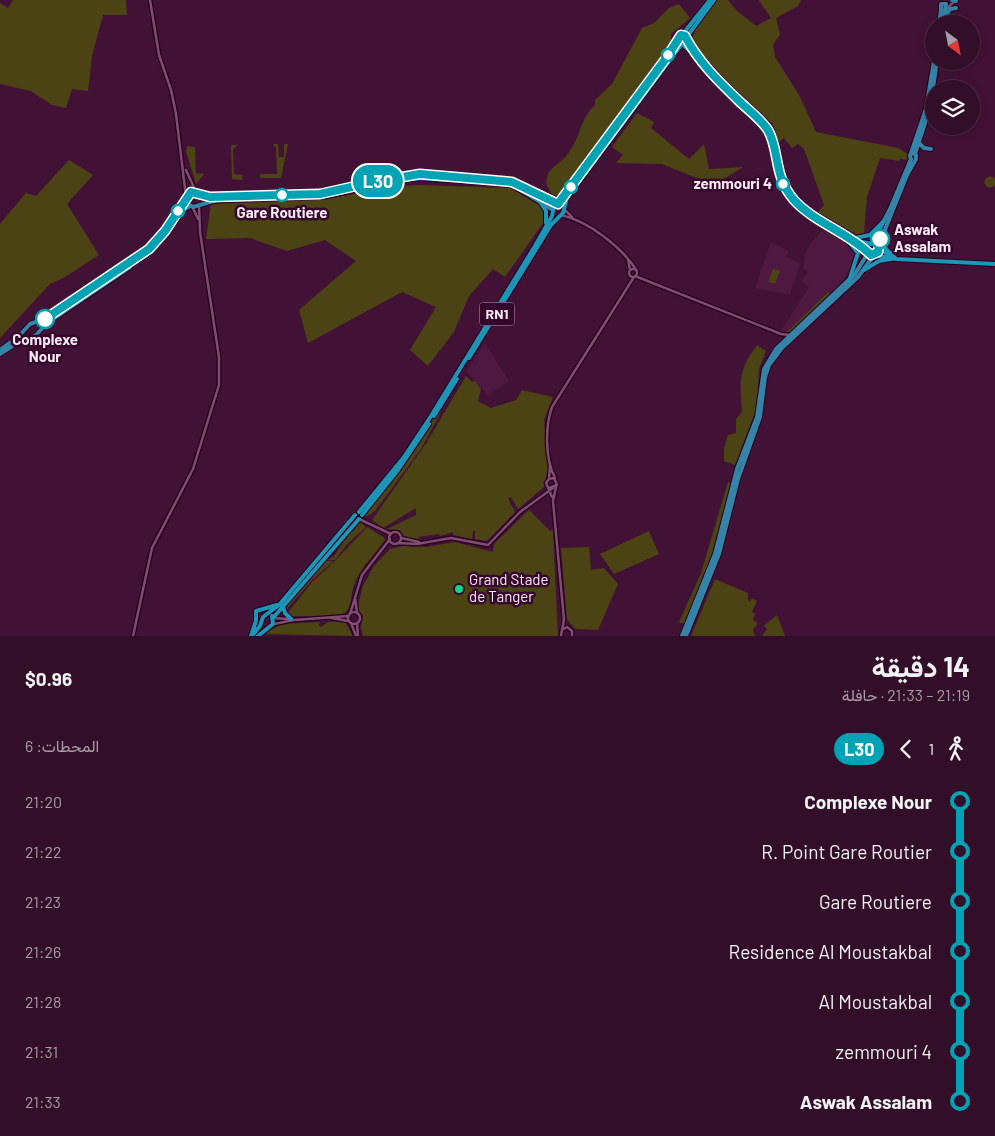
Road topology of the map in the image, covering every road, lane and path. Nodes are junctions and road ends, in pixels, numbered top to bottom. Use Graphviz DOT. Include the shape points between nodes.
graph roads {
  1 [pos="150,0"];
  2 [pos="710,0"];
  3 [pos="714,0"];
  4 [pos="955,0"];
  5 [pos="944,5"];
  6 [pos="956,8"];
  7 [pos="946,15"];
  8 [pos="685,37"];
  9 [pos="677,42"];
  10 [pos="682,45"];
  11 [pos="700,61"];
  12 [pos="934,70"];
  13 [pos="935,70"];
  14 [pos="919,143"];
  15 [pos="931,149"];
  16 [pos="914,154"];
  17 [pos="912,160"];
  18 [pos="184,166"];
  19 [pos="197,192"];
  20 [pos="186,198"];
  21 [pos="539,200"];
  22 [pos="200,204"];
  23 [pos="558,204"];
  24 [pos="191,206"];
  25 [pos="564,208"];
  26 [pos="553,211"];
  27 [pos="559,215"];
  28 [pos="199,220"];
  29 [pos="575,220"];
  30 [pos="884,222"];
  31 [pos="546,227"];
  32 [pos="839,231"];
  33 [pos="881,236"];
  34 [pos="853,239"];
  35 [pos="872,244"];
  36 [pos="878,247"];
  37 [pos="868,252"];
  38 [pos="875,255"];
  39 [pos="627,257"];
  40 [pos="895,259"];
  41 [pos="995,264"];
  42 [pos="630,270"];
  43 [pos="864,270"];
  44 [pos="637,271"];
  45 [pos="629,274"];
  46 [pos="635,277"];
  47 [pos="645,281"];
  48 [pos="849,281"];
  49 [pos="627,284"];
  50 [pos="32,323"];
  51 [pos="26,327"];
  52 [pos="781,334"];
  53 [pos="36,335"];
  54 [pos="792,335"];
  55 [pos="782,344"];
  56 [pos="0,350"];
  57 [pos="0,354"];
  58 [pos="550,464"];
  59 [pos="549,478"];
  60 [pos="554,478"];
  61 [pos="551,487"];
  62 [pos="538,498"];
  63 [pos="554,501"];
  64 [pos="359,516"];
  65 [pos="376,527"];
  66 [pos="391,534"];
  67 [pos="402,538"];
  68 [pos="390,539"];
  69 [pos="398,543"];
  70 [pos="420,543"];
  71 [pos="394,544"];
  72 [pos="382,550"];
  73 [pos="355,595"];
  74 [pos="281,605"];
  75 [pos="357,613"];
  76 [pos="268,615"];
  77 [pos="350,615"];
  78 [pos="273,618"];
  79 [pos="328,618"];
  80 [pos="292,619"];
  81 [pos="564,620"];
  82 [pos="350,622"];
  83 [pos="262,623"];
  84 [pos="357,623"];
  85 [pos="273,624"];
  86 [pos="267,627"];
  87 [pos="569,628"];
  88 [pos="562,630"];
  89 [pos="133,636"];
  90 [pos="252,636"];
  91 [pos="258,636"];
  92 [pos="357,636"];
  93 [pos="561,636"];
  94 [pos="572,636"];
  95 [pos="682,636"];
  96 [pos="686,636"];
  1 -- 18 [label="street" via="158,55 171,90"];
  2 -- 8 [label="highway, RN1"];
  3 -- 8 [label="highway, RN1"];
  4 -- 5 [label="street"];
  6 -- 7 [label="main road" via="950,9"];
  8 -- 9 [label="highway, RN1" via="677,37"];
  8 -- 10 [label="highway, RN1"];
  8 -- 11 [label="highway"];
  9 -- 10 [label="highway"];
  9 -- 23 [label="highway, RN1"];
  10 -- 11 [label="highway"];
  10 -- 25 [label="highway, RN1" via="567,198"];
  11 -- 32 [label="highway" via="765,126 771,137 780,176 792,197 808,212"];
  12 -- 16 [label="main road"];
  13 -- 14 [label="main road" via="930,108"];
  14 -- 15 [label="main road"];
  14 -- 16 [label="main road"];
  16 -- 17 [label="main road"];
  17 -- 30 [label="main road"];
  17 -- 33 [label="main road"];
  18 -- 19 [label="street"];
  18 -- 20 [label="street"];
  19 -- 20 [label="main road" via="191,192"];
  19 -- 22 [label="main road" via="201,196"];
  19 -- 23 [label="main road" via="210,197 325,194 420,174 512,182"];
  20 -- 24 [label="main road"];
  20 -- 50 [label="main road" via="159,238 136,260 44,320"];
  21 -- 22 [label="main road" via="511,184 417,178 326,196 217,200"];
  21 -- 26 [label="main road"];
  21 -- 31 [label="highway" via="546,212"];
  22 -- 24 [label="main road"];
  22 -- 28 [label="street"];
  23 -- 25 [label="highway"];
  23 -- 26 [label="highway, RN1"];
  24 -- 28 [label="street"];
  24 -- 53 [label="main road" via="183,210 167,233 144,256 47,322"];
  25 -- 27 [label="highway, RN1"];
  25 -- 29 [label="street"];
  26 -- 27 [label="highway"];
  26 -- 31 [label="highway, RN1"];
  27 -- 29 [label="street"];
  27 -- 64 [label="highway, RN1" via="415,446"];
  28 -- 89 [label="street" via="219,357 219,386 192,469 152,548"];
  29 -- 39 [label="street" via="618,246"];
  30 -- 34 [label="highway" via="870,235"];
  30 -- 35 [label="main road"];
  31 -- 64 [label="highway, RN1" via="431,416"];
  32 -- 34 [label="highway"];
  32 -- 48 [label="highway" via="858,254"];
  33 -- 36 [label="main road"];
  33 -- 40 [label="highway" via="884,247"];
  34 -- 35 [label="highway"];
  34 -- 37 [label="highway"];
  35 -- 36 [label="highway"];
  35 -- 37 [label="highway"];
  36 -- 38 [label="highway"];
  36 -- 40 [label="highway"];
  37 -- 38 [label="highway"];
  37 -- 48 [label="main road" via="860,269"];
  38 -- 40 [label="highway"];
  38 -- 43 [label="main road"];
  39 -- 42 [label="street"];
  39 -- 44 [label="street"];
  40 -- 41 [label="highway"];
  40 -- 43 [label="highway" via="879,261"];
  42 -- 44 [label="street"];
  42 -- 45 [label="street"];
  43 -- 96 [label="main road" via="782,348 770,365 765,377 760,417 738,479 717,560"];
  44 -- 46 [label="street"];
  44 -- 47 [label="street"];
  45 -- 46 [label="street"];
  45 -- 49 [label="street"];
  46 -- 47 [label="street"];
  46 -- 49 [label="street"];
  47 -- 52 [label="street"];
  48 -- 54 [label="main road"];
  49 -- 58 [label="street" via="552,407 548,427"];
  50 -- 51 [label="main road"];
  50 -- 53 [label="main road" via="38,326"];
  51 -- 53 [label="main road" via="28,335"];
  51 -- 56 [label="main road"];
  52 -- 54 [label="street"];
  52 -- 55 [label="street"];
  53 -- 57 [label="main road"];
  54 -- 55 [label="main road"];
  55 -- 95 [label="main road" via="764,368 757,416 737,469 715,554"];
  58 -- 59 [label="street"];
  58 -- 60 [label="street"];
  59 -- 60 [label="street"];
  59 -- 61 [label="street"];
  60 -- 61 [label="street" via="557,482"];
  61 -- 62 [label="street"];
  61 -- 62 [label="street"];
  61 -- 63 [label="street"];
  61 -- 63 [label="street"];
  62 -- 70 [label="street" via="488,545 453,538"];
  63 -- 81 [label="street"];
  64 -- 65 [label="street"];
  64 -- 74 [label="highway, RN1"];
  65 -- 66 [label="street"];
  65 -- 68 [label="street"];
  66 -- 67 [label="street" via="397,532"];
  66 -- 68 [label="street"];
  67 -- 69 [label="street"];
  67 -- 70 [label="street"];
  68 -- 71 [label="street"];
  68 -- 72 [label="street"];
  69 -- 70 [label="street"];
  69 -- 71 [label="street"];
  71 -- 72 [label="street"];
  72 -- 73 [label="street" via="365,571"];
  73 -- 75 [label="street"];
  73 -- 77 [label="street"];
  74 -- 76 [label="highway, RN1"];
  74 -- 78 [label="highway, RN1"];
  74 -- 80 [label="highway"];
  74 -- 90 [label="highway" via="256,611"];
  75 -- 77 [label="street"];
  75 -- 84 [label="street" via="360,619"];
  76 -- 78 [label="highway"];
  76 -- 83 [label="highway, RN1" via="263,617"];
  77 -- 79 [label="street"];
  77 -- 82 [label="street"];
  78 -- 80 [label="street"];
  78 -- 85 [label="highway"];
  79 -- 80 [label="street"];
  79 -- 82 [label="street"];
  80 -- 85 [label="street"];
  81 -- 87 [label="street"];
  81 -- 88 [label="street"];
  82 -- 84 [label="street"];
  82 -- 92 [label="street"];
  83 -- 86 [label="highway"];
  83 -- 90 [label="highway, RN1"];
  84 -- 92 [label="street"];
  85 -- 86 [label="highway"];
  86 -- 91 [label="highway"];
  87 -- 88 [label="street"];
  87 -- 94 [label="street"];
  88 -- 93 [label="street"];
}
